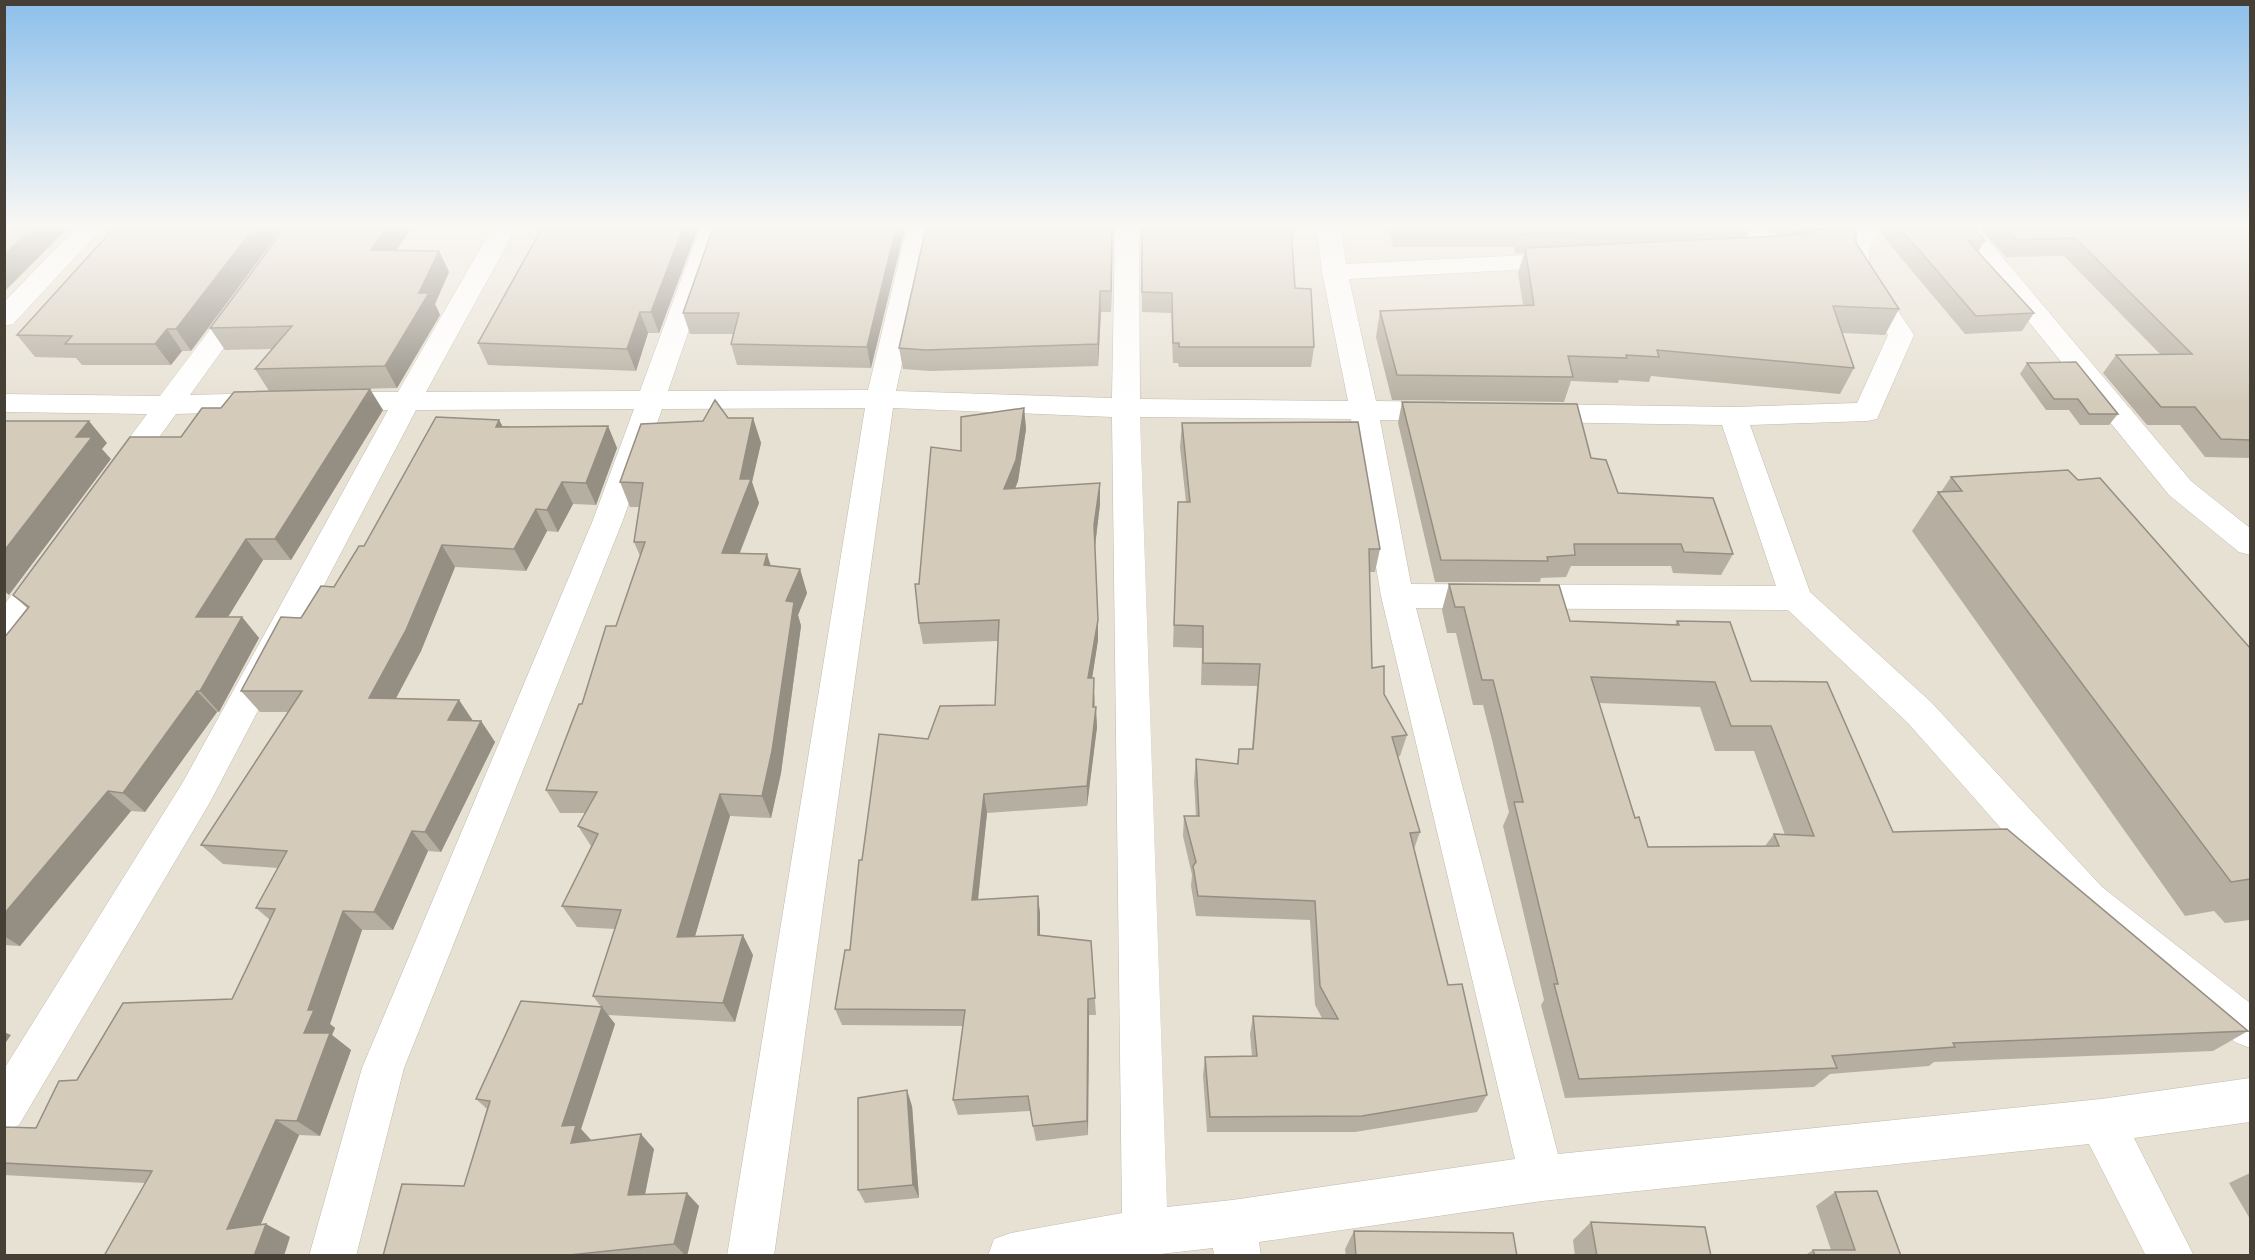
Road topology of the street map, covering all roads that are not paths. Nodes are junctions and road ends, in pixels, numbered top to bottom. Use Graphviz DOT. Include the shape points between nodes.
graph roads {
  1 [pos="34,287"];
  2 [pos="255,287"];
  3 [pos="471,287"];
  4 [pos="691,287"];
  5 [pos="906,287"];
  6 [pos="1127,287"];
  7 [pos="1338,287"];
  8 [pos="1870,287"];
  9 [pos="2014,287"];
  10 [pos="4,318"];
  11 [pos="408,399"];
  12 [pos="880,399"];
  13 [pos="652,400"];
  14 [pos="4,403"];
  15 [pos="168,405"];
  16 [pos="1126,408"];
  17 [pos="1364,410"];
  18 [pos="1471,412"];
  19 [pos="1506,412"];
  20 [pos="1733,416"];
  21 [pos="100,498"];
  22 [pos="2250,544"];
  23 [pos="66,545"];
  24 [pos="1397,596"];
  25 [pos="1796,598"];
  26 [pos="4,630"];
  27 [pos="2250,1028"];
  28 [pos="2250,1100"];
  29 [pos="4,1110"];
  30 [pos="2101,1121"];
  31 [pos="1542,1178"];
  32 [pos="1145,1232"];
  33 [pos="1235,1239"];
  34 [pos="332,1256"];
  35 [pos="750,1256"];
  36 [pos="1011,1256"];
  37 [pos="2171,1256"];
  1 -- 10 [label="street"];
  2 -- 15 [label="street"];
  3 -- 11 [label="street"];
  4 -- 13 [label="street"];
  5 -- 12 [label="street"];
  6 -- 16 [label="street"];
  7 -- 17 [label="street"];
  8 -- 20 [label="street" via="1901,335 1867,412"];
  9 -- 22 [label="street" via="2180,488"];
  11 -- 13 [label="street"];
  11 -- 15 [label="street"];
  11 -- 29 [label="street" via="196,793"];
  12 -- 13 [label="street"];
  12 -- 16 [label="street"];
  12 -- 35 [label="street"];
  13 -- 34 [label="street" via="603,531 383,1068"];
  14 -- 15 [label="street"];
  15 -- 21 [label="street"];
  16 -- 17 [label="street"];
  16 -- 32 [label="street"];
  17 -- 18 [label="street"];
  17 -- 24 [label="street"];
  19 -- 20 [label="street"];
  20 -- 25 [label="street"];
  23 -- 26 [label="street"];
  24 -- 25 [label="street"];
  24 -- 31 [label="street"];
  25 -- 27 [label="street" via="1920,713 2088,899"];
  28 -- 30 [label="street"];
  30 -- 31 [label="street"];
  30 -- 37 [label="street"];
  31 -- 33 [label="street"];
  32 -- 33 [label="street"];
  32 -- 36 [label="street"];
}
